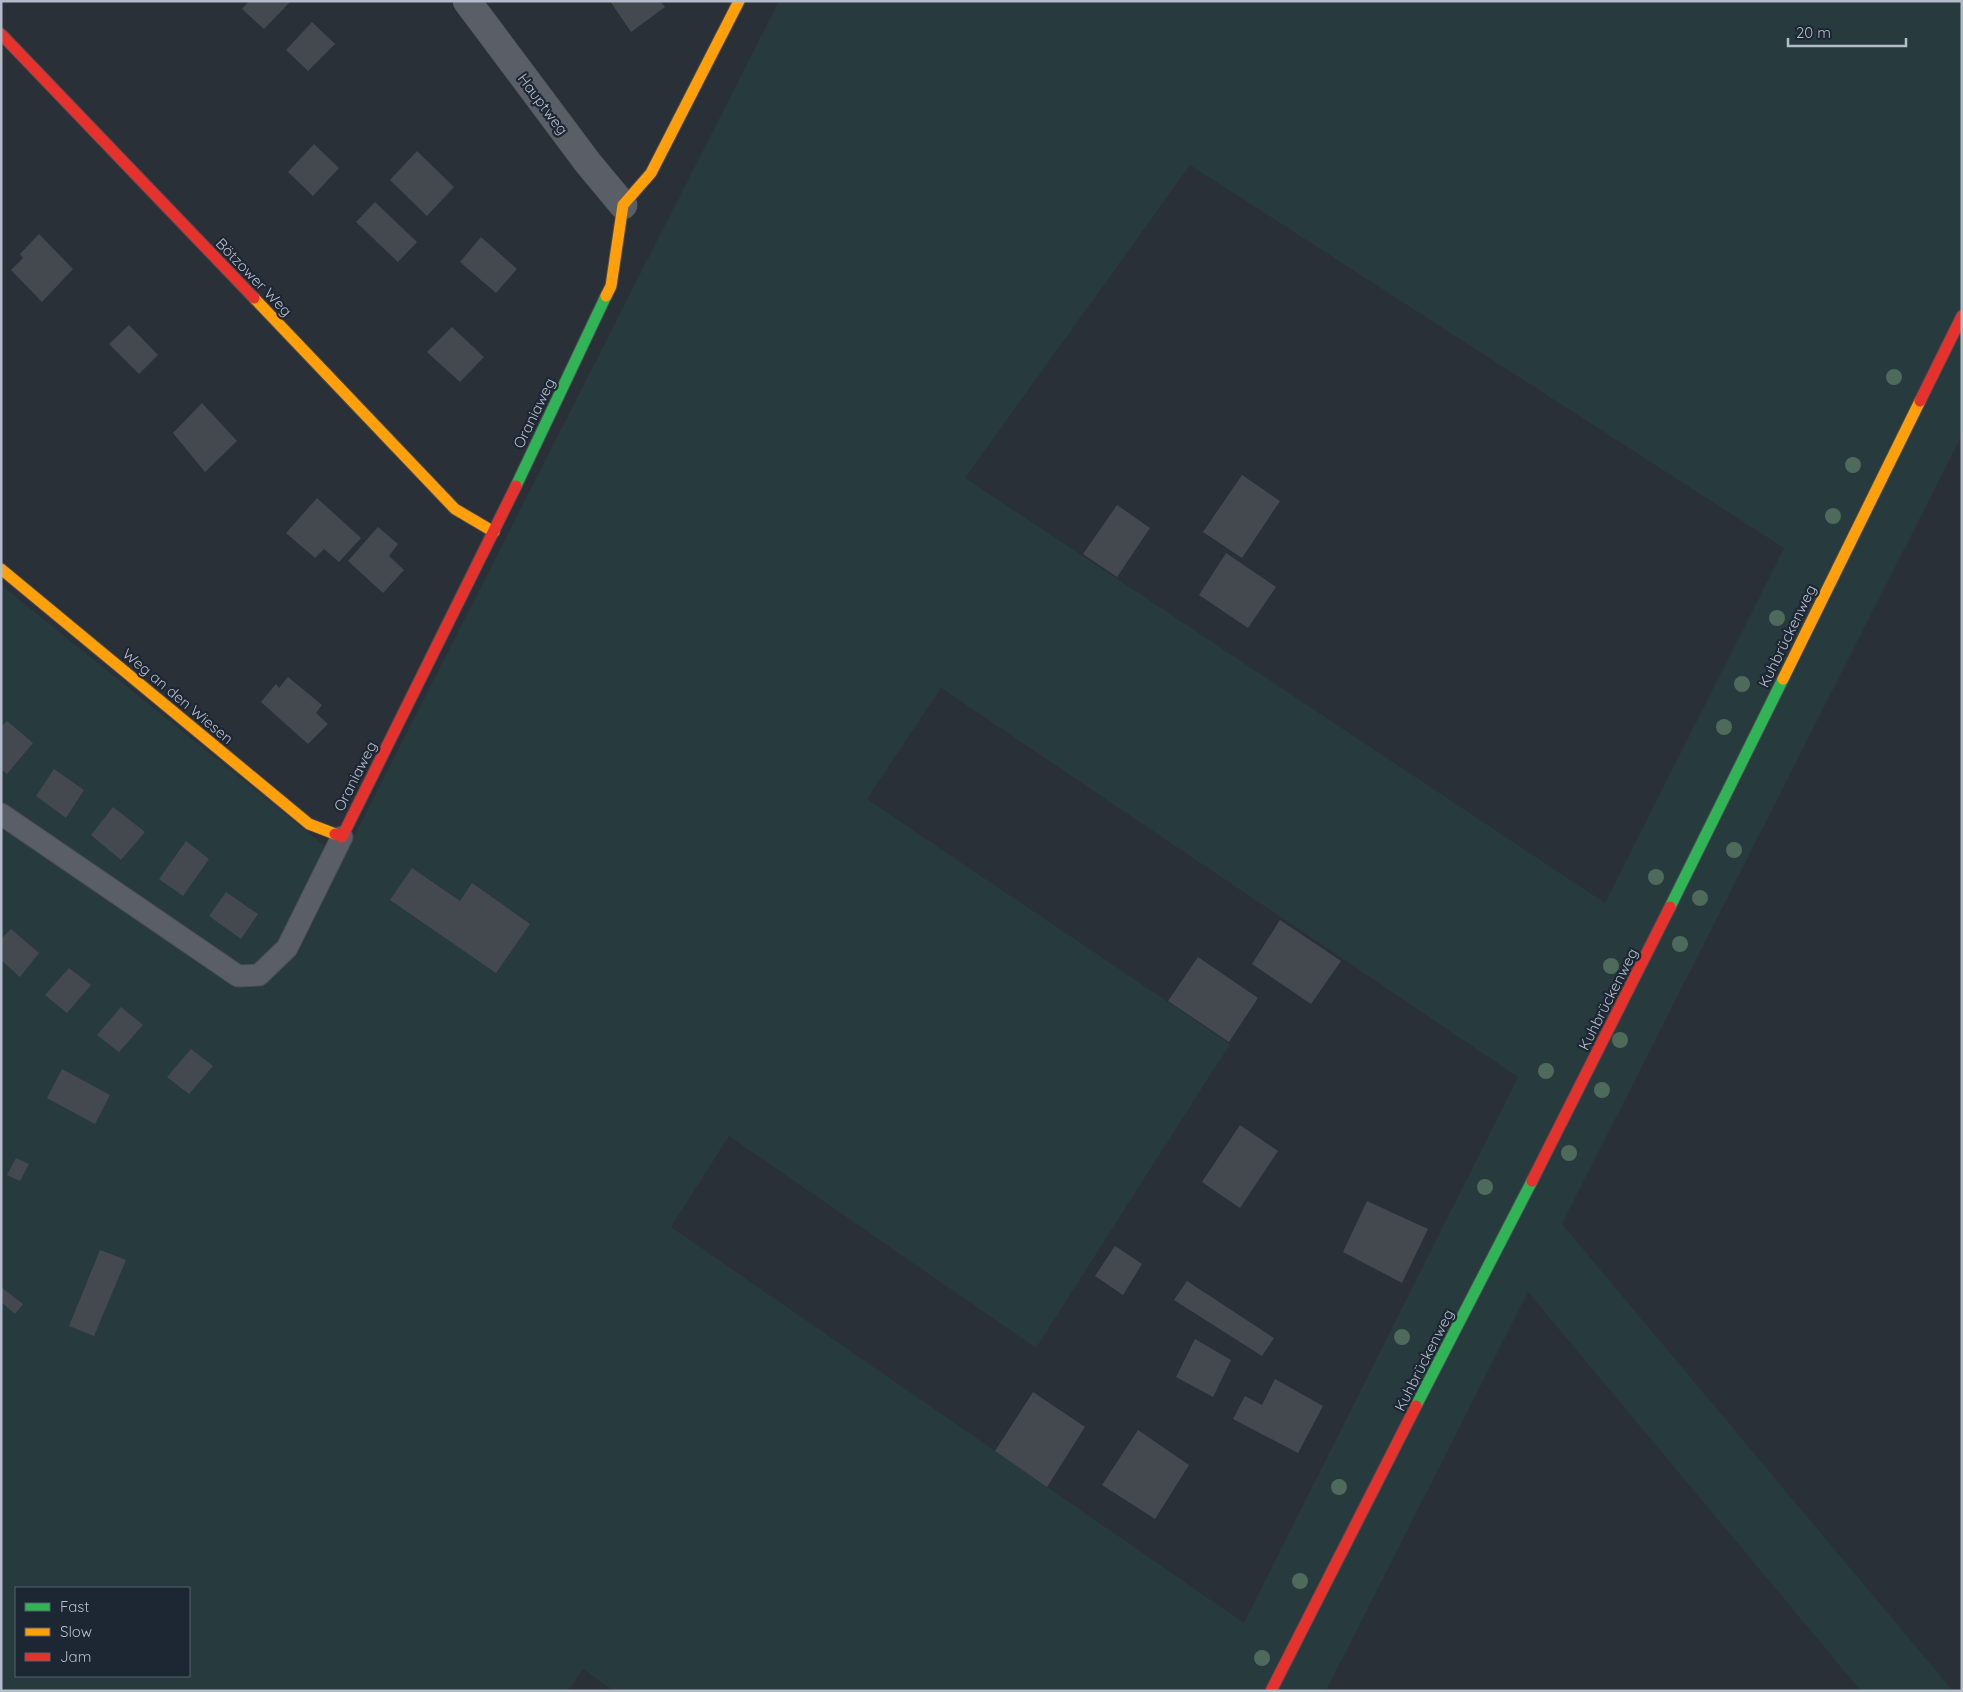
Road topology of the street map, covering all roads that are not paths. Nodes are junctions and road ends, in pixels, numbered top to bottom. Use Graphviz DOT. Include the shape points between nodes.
graph roads {
  1 [pos="467,1"];
  2 [pos="739,1"];
  3 [pos="1,34"];
  4 [pos="623,205"];
  5 [pos="1962,316"];
  6 [pos="494,532"];
  7 [pos="1,569"];
  8 [pos="1,814"];
  9 [pos="342,837"];
  10 [pos="1271,1691"];
  1 -- 4 [label="street, Hauptweg"];
  2 -- 4 [label="street" via="651,173"];
  3 -- 6 [label="street, Bötzower Weg" via="455,509"];
  4 -- 6 [label="street, Oraniaweg" via="611,286"];
  5 -- 10 [label="street, Kuhbrückenweg" via="1632,984"];
  6 -- 9 [label="street, Oraniaweg"];
  7 -- 9 [label="street, Weg an den Wiesen" via="309,824"];
  8 -- 9 [label="lane" via="238,976 259,974 287,948"];
}
